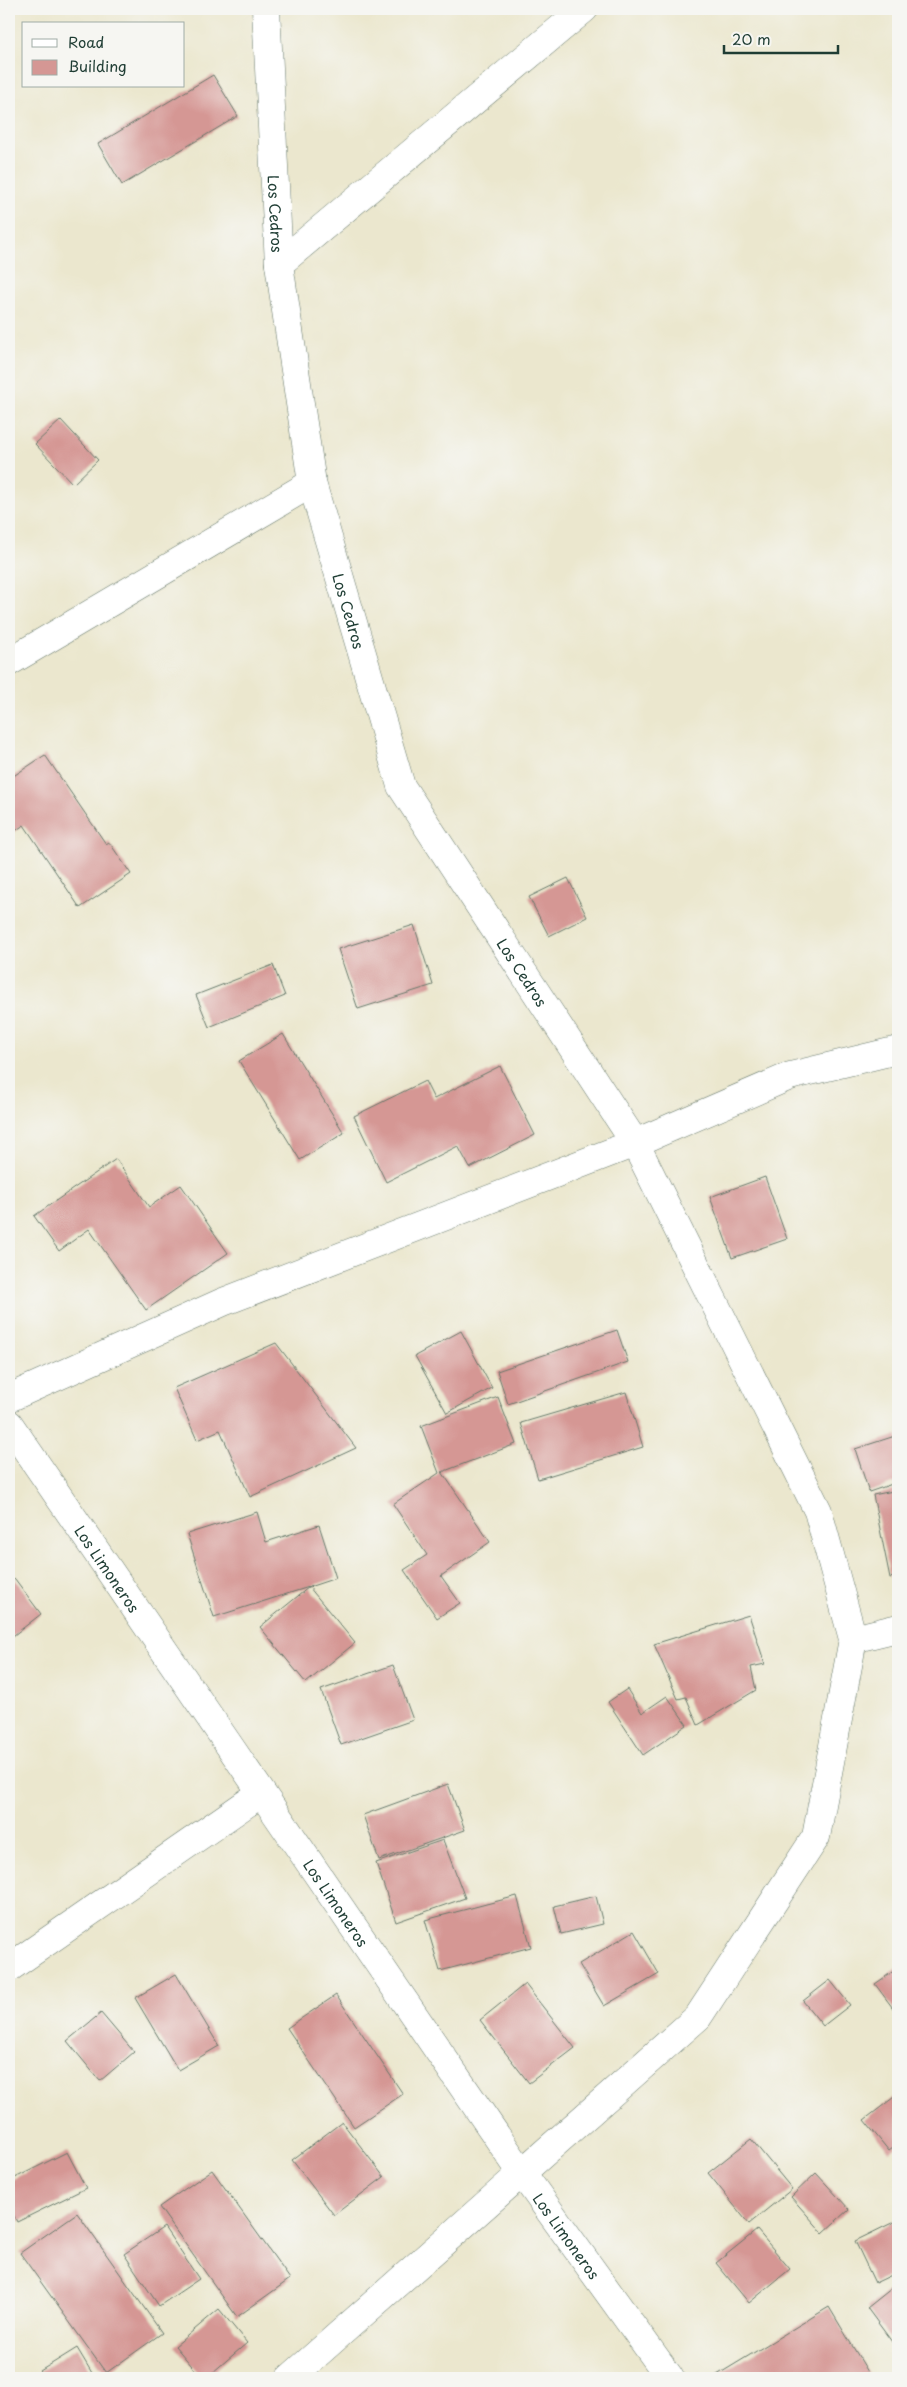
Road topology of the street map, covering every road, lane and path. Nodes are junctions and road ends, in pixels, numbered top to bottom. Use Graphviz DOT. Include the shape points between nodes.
graph roads {
  1 [pos="266,9"];
  2 [pos="584,9"];
  3 [pos="279,264"];
  4 [pos="312,483"];
  5 [pos="9,662"];
  6 [pos="898,1050"];
  7 [pos="636,1143"];
  8 [pos="9,1398"];
  9 [pos="9,1424"];
  10 [pos="898,1628"];
  11 [pos="853,1638"];
  12 [pos="260,1794"];
  13 [pos="9,1968"];
  14 [pos="522,2173"];
  15 [pos="290,2378"];
  16 [pos="670,2378"];
  1 -- 3 [label="street, Los Cedros"];
  2 -- 3 [label="street"];
  3 -- 4 [label="street, Los Cedros"];
  4 -- 5 [label="street"];
  4 -- 7 [label="street, Los Cedros" via="401,786"];
  6 -- 7 [label="street" via="790,1076"];
  7 -- 8 [label="street" via="223,1302"];
  7 -- 11 [label="street, Los Cedros" via="818,1511"];
  9 -- 12 [label="street, Los Limoneros"];
  10 -- 11 [label="street"];
  11 -- 14 [label="street" via="816,1837 698,2017"];
  12 -- 13 [label="street"];
  12 -- 14 [label="street, Los Limoneros"];
  14 -- 15 [label="street"];
  14 -- 16 [label="street, Los Limoneros"];
}
